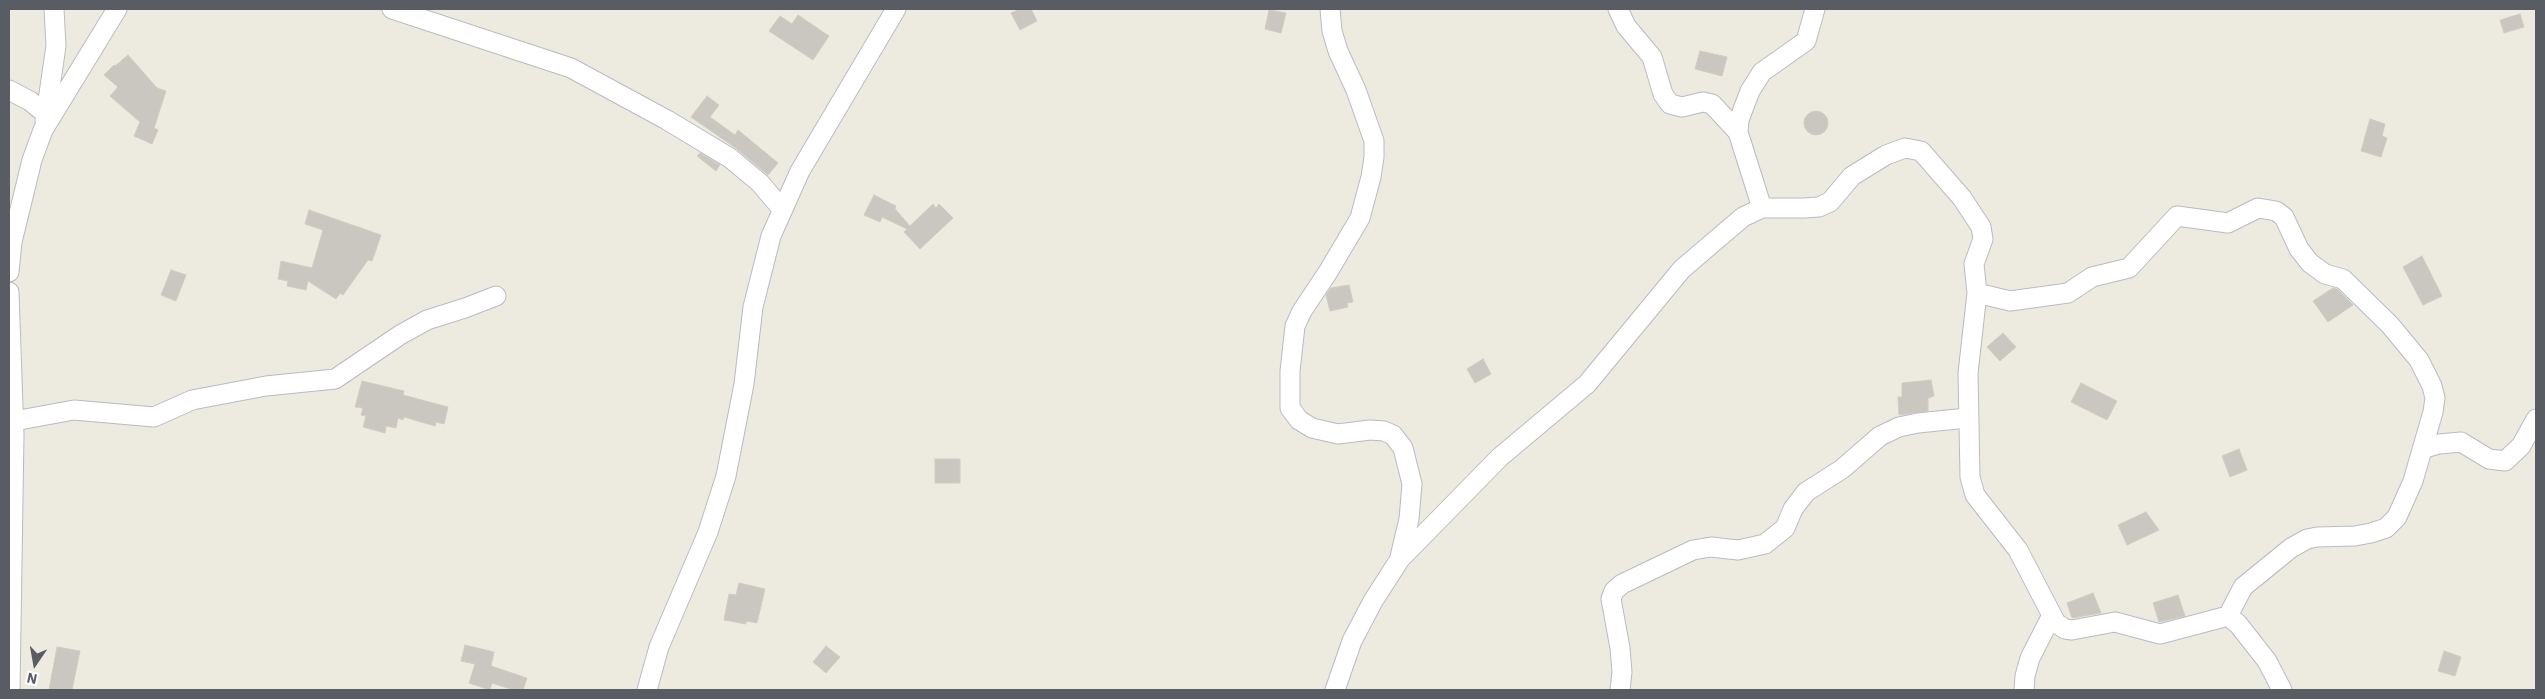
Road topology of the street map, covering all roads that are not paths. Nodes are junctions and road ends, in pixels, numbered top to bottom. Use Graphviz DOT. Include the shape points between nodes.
graph roads {
  1 [pos="54,9"];
  2 [pos="117,9"];
  3 [pos="392,9"];
  4 [pos="896,9"];
  5 [pos="1330,9"];
  6 [pos="1618,9"];
  7 [pos="1815,9"];
  8 [pos="9,90"];
  9 [pos="45,122"];
  10 [pos="1738,132"];
  11 [pos="1762,208"];
  12 [pos="782,209"];
  13 [pos="9,272"];
  14 [pos="9,292"];
  15 [pos="1977,293"];
  16 [pos="496,296"];
  17 [pos="10,340"];
  18 [pos="1968,418"];
  19 [pos="2536,419"];
  20 [pos="14,421"];
  21 [pos="2422,449"];
  22 [pos="1400,558"];
  23 [pos="2052,615"];
  24 [pos="2228,616"];
  25 [pos="10,690"];
  26 [pos="647,690"];
  27 [pos="1335,690"];
  28 [pos="1620,690"];
  29 [pos="2024,690"];
  30 [pos="2282,690"];
  1 -- 9 [label="street" via="56,46"];
  2 -- 9 [label="street"];
  3 -- 12 [label="street" via="572,68 730,158 760,183"];
  4 -- 12 [label="street" via="810,152"];
  5 -- 22 [label="street" via="1338,51 1374,140 1374,157 1360,218 1295,326 1290,408 1298,420 1312,428 1338,434 1384,431 1393,435 1403,448 1412,484 1409,519"];
  6 -- 10 [label="street" via="1626,26 1652,56 1663,94 1670,104 1682,107 1703,102 1712,104"];
  7 -- 10 [label="street" via="1806,40 1756,79 1744,106"];
  8 -- 9 [label="street" via="30,101"];
  9 -- 13 [label="street" via="12,242"];
  10 -- 11 [label="street"];
  11 -- 15 [label="street" via="1819,207 1837,197 1852,176 1886,155 1905,148 1921,151 1962,198 1981,227 1983,239 1974,264"];
  11 -- 22 [label="street" via="1728,228 1682,269 1587,384 1500,457"];
  12 -- 26 [label="street" via="771,236 753,306 744,384 726,476 708,532 659,647"];
  14 -- 17 [label="street"];
  15 -- 18 [label="street" via="1969,353"];
  15 -- 21 [label="street" via="2010,300 2068,293 2097,274 2129,268 2176,216 2228,224 2255,208 2276,211 2284,218 2299,249 2310,263 2321,272 2343,279 2390,324 2419,360 2435,398"];
  16 -- 20 [label="street" via="427,320 335,379 266,386 192,400 154,417 74,410"];
  17 -- 20 [label="street"];
  18 -- 23 [label="street" via="1970,477 1975,494 2018,550"];
  18 -- 28 [label="street" via="1918,423 1880,436 1842,469 1806,492 1793,509 1785,528 1765,544 1738,550 1711,546 1693,550 1622,584 1611,599 1622,672"];
  19 -- 21 [label="street" via="2520,446 2505,461 2489,459 2461,442"];
  20 -- 25 [label="street"];
  21 -- 24 [label="street" via="2405,502 2386,528 2355,536 2307,539 2243,587"];
  22 -- 27 [label="street" via="1372,601 1352,641"];
  23 -- 24 [label="street" via="2056,624 2065,629 2115,622 2160,634"];
  23 -- 29 [label="street" via="2030,658 2024,676"];
  24 -- 30 [label="street" via="2267,661"];
}
